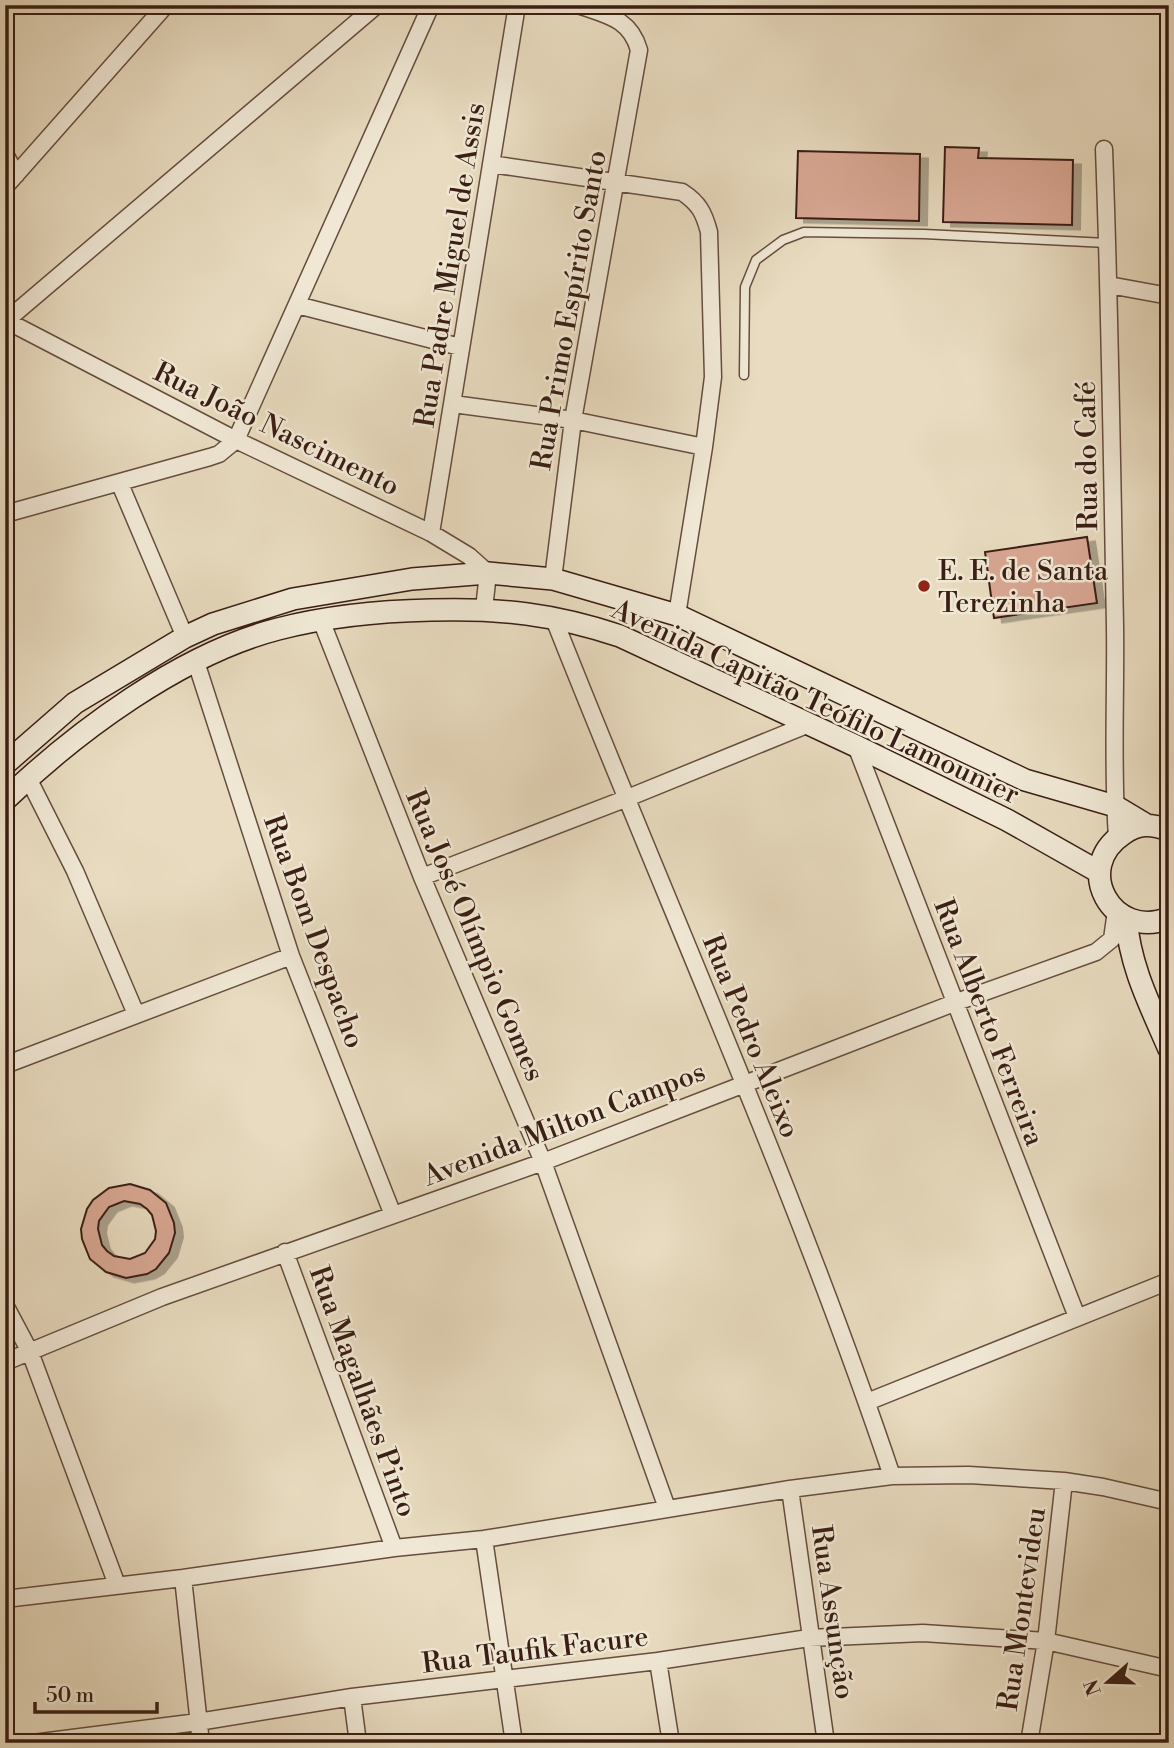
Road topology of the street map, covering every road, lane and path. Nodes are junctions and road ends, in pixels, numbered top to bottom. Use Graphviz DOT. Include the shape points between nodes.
graph roads {
  1 [pos="166,5"];
  2 [pos="377,5"];
  3 [pos="431,5"];
  4 [pos="517,5"];
  5 [pos="578,5"];
  6 [pos="1104,149"];
  7 [pos="5,154"];
  8 [pos="491,164"];
  9 [pos="11,181"];
  10 [pos="617,184"];
  11 [pos="1108,243"];
  12 [pos="1109,285"];
  13 [pos="1169,296"];
  14 [pos="298,305"];
  15 [pos="6,320"];
  16 [pos="460,347"];
  17 [pos="744,375"];
  18 [pos="453,404"];
  19 [pos="573,420"];
  20 [pos="236,440"];
  21 [pos="704,447"];
  22 [pos="120,484"];
  23 [pos="5,514"];
  24 [pos="431,533"];
  25 [pos="488,573"];
  26 [pos="553,579"];
  27 [pos="484,609"];
  28 [pos="677,615"];
  29 [pos="554,619"];
  30 [pos="321,620"];
  31 [pos="185,637"];
  32 [pos="195,662"];
  33 [pos="810,724"];
  34 [pos="856,746"];
  35 [pos="5,764"];
  36 [pos="28,778"];
  37 [pos="625,799"];
  38 [pos="5,800"];
  39 [pos="1115,806"];
  40 [pos="1145,824"];
  41 [pos="1169,830"];
  42 [pos="1117,837"];
  43 [pos="1099,873"];
  44 [pos="422,877"];
  45 [pos="1121,915"];
  46 [pos="1169,918"];
  47 [pos="291,956"];
  48 [pos="954,1003"];
  49 [pos="136,1014"];
  50 [pos="1169,1049"];
  51 [pos="5,1065"];
  52 [pos="745,1082"];
  53 [pos="543,1162"];
  54 [pos="393,1215"];
  55 [pos="285,1252"];
  56 [pos="1169,1281"];
  57 [pos="5,1305"];
  58 [pos="1077,1317"];
  59 [pos="30,1352"];
  60 [pos="5,1362"];
  61 [pos="867,1402"];
  62 [pos="892,1476"];
  63 [pos="1064,1481"];
  64 [pos="790,1489"];
  65 [pos="1169,1502"];
  66 [pos="667,1508"];
  67 [pos="484,1539"];
  68 [pos="394,1548"];
  69 [pos="183,1578"];
  70 [pos="117,1584"];
  71 [pos="5,1599"];
  72 [pos="809,1638"];
  73 [pos="1046,1641"];
  74 [pos="658,1661"];
  75 [pos="1169,1669"];
  76 [pos="504,1681"];
  77 [pos="352,1697"];
  78 [pos="198,1722"];
  79 [pos="63,1741"];
  80 [pos="33,1743"];
  81 [pos="201,1743"];
  82 [pos="358,1743"];
  83 [pos="514,1743"];
  84 [pos="671,1743"];
  85 [pos="826,1743"];
  86 [pos="1029,1743"];
  1 -- 9 [label="street"];
  2 -- 15 [label="street"];
  3 -- 14 [label="street"];
  4 -- 8 [label="street, Rua Padre Miguel de Assis"];
  5 -- 10 [label="street, Rua Primo Espírito Santo" via="626,26 639,50"];
  6 -- 11 [label="street, Rua do Café"];
  7 -- 9 [label="street"];
  8 -- 10 [label="street"];
  8 -- 16 [label="street, Rua Padre Miguel de Assis"];
  10 -- 19 [label="street, Rua Primo Espírito Santo"];
  10 -- 21 [label="street" via="682,192 702,210 709,232 713,377"];
  11 -- 12 [label="street, Rua do Café"];
  11 -- 17 [label="lane" via="804,232 783,240 757,260 745,287"];
  12 -- 13 [label="street"];
  12 -- 39 [label="street, Rua do Café"];
  14 -- 16 [label="street"];
  14 -- 20 [label="street"];
  15 -- 20 [label="street, Rua João Nascimento"];
  16 -- 18 [label="street, Rua Padre Miguel de Assis"];
  18 -- 19 [label="street"];
  18 -- 24 [label="street, Rua Padre Miguel de Assis"];
  19 -- 21 [label="street"];
  19 -- 26 [label="street, Rua Primo Espírito Santo"];
  20 -- 22 [label="street" via="219,454"];
  20 -- 24 [label="street, Rua João Nascimento"];
  21 -- 28 [label="street"];
  22 -- 23 [label="street"];
  22 -- 31 [label="street"];
  24 -- 25 [label="street, Rua João Nascimento"];
  25 -- 26 [label="main road, Avenida Capitão Teófilo Lamounier"];
  25 -- 27 [label="street"];
  25 -- 31 [label="main road, Avenida Capitão Teófilo Lamounier" via="412,579 293,599"];
  26 -- 28 [label="main road, Avenida Capitão Teófilo Lamounier"];
  27 -- 29 [label="main road, Avenida Capitão Teófilo Lamounier"];
  27 -- 30 [label="main road, Avenida Capitão Teófilo Lamounier" via="390,611"];
  28 -- 39 [label="main road, Avenida Capitão Teófilo Lamounier" via="1025,780"];
  29 -- 33 [label="main road, Avenida Capitão Teófilo Lamounier" via="620,636"];
  29 -- 37 [label="street, Rua Pedro Aleixo"];
  30 -- 32 [label="main road, Avenida Capitão Teófilo Lamounier" via="265,633"];
  30 -- 44 [label="street, Rua José Olímpio Gomes"];
  31 -- 35 [label="main road, Avenida Capitão Teófilo Lamounier" via="75,703"];
  32 -- 36 [label="main road, Avenida Capitão Teófilo Lamounier" via="109,713"];
  32 -- 47 [label="street, Rua Bom Despacho"];
  33 -- 34 [label="main road, Avenida Capitão Teófilo Lamounier"];
  33 -- 37 [label="street"];
  34 -- 43 [label="main road, Avenida Capitão Teófilo Lamounier" via="1007,820"];
  34 -- 48 [label="street, Rua Alberto Ferreira"];
  36 -- 38 [label="main road, Avenida Capitão Teófilo Lamounier"];
  36 -- 49 [label="street" via="75,871"];
  37 -- 44 [label="street"];
  37 -- 52 [label="street, Rua Pedro Aleixo"];
  39 -- 40 [label="main road, Avenida Capitão Teófilo Lamounier"];
  39 -- 42 [label="street, Rua do Café"];
  40 -- 41 [label="main road, Avenida Capitão Teófilo Lamounier"];
  40 -- 42 [label="main road"];
  42 -- 43 [label="main road" via="1107,848"];
  43 -- 45 [label="main road" via="1103,894"];
  44 -- 53 [label="street, Rua José Olímpio Gomes"];
  45 -- 46 [label="main road" via="1142,923"];
  45 -- 48 [label="street, Avenida Milton Campos" via="1112,939 1096,952"];
  45 -- 50 [label="main road" via="1134,967"];
  47 -- 49 [label="street"];
  47 -- 54 [label="street, Rua Bom Despacho"];
  48 -- 52 [label="street, Avenida Milton Campos"];
  48 -- 58 [label="street, Rua Alberto Ferreira"];
  49 -- 51 [label="street"];
  52 -- 53 [label="street, Avenida Milton Campos"];
  52 -- 61 [label="street, Rua Pedro Aleixo"];
  53 -- 54 [label="street, Avenida Milton Campos"];
  53 -- 66 [label="street, Rua José Olímpio Gomes"];
  54 -- 55 [label="street, Avenida Milton Campos"];
  55 -- 59 [label="street, Avenida Milton Campos"];
  55 -- 68 [label="street, Rua Magalhães Pinto"];
  56 -- 58 [label="street"];
  57 -- 59 [label="street"];
  58 -- 61 [label="street"];
  59 -- 60 [label="street, Avenida Milton Campos"];
  59 -- 70 [label="street"];
  61 -- 62 [label="street, Rua Pedro Aleixo"];
  62 -- 63 [label="street"];
  62 -- 64 [label="street"];
  63 -- 65 [label="street"];
  63 -- 73 [label="street, Rua Montevideu"];
  64 -- 66 [label="street"];
  64 -- 72 [label="street, Rua Assunção"];
  66 -- 67 [label="street"];
  67 -- 68 [label="street"];
  67 -- 76 [label="street"];
  68 -- 69 [label="street"];
  69 -- 70 [label="street"];
  69 -- 78 [label="street"];
  70 -- 71 [label="street"];
  72 -- 73 [label="street, Rua Taufik Facure" via="923,1633"];
  72 -- 74 [label="street, Rua Taufik Facure"];
  72 -- 85 [label="street, Rua Assunção"];
  73 -- 75 [label="street, Rua Taufik Facure"];
  73 -- 86 [label="street, Rua Montevideu"];
  74 -- 76 [label="street, Rua Taufik Facure"];
  74 -- 84 [label="street"];
  76 -- 77 [label="street, Rua Taufik Facure"];
  76 -- 83 [label="street"];
  77 -- 78 [label="street, Rua Taufik Facure"];
  77 -- 82 [label="street"];
  78 -- 79 [label="street, Rua Taufik Facure"];
  78 -- 81 [label="street"];
  79 -- 80 [label="street, Rua Taufik Facure"];
}
